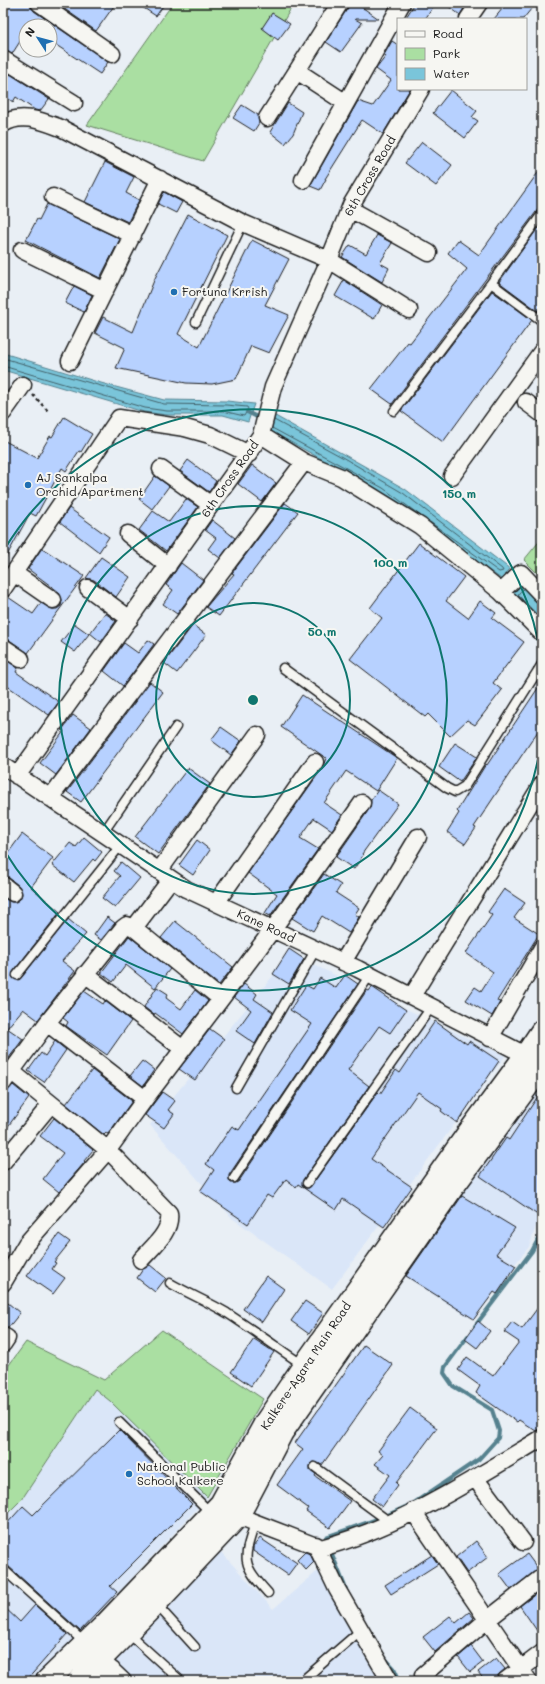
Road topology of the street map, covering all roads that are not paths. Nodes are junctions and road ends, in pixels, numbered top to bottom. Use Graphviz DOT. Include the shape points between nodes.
graph roads {
  1 [pos="39,3"];
  2 [pos="340,3"];
  3 [pos="402,3"];
  4 [pos="479,3"];
  5 [pos="469,18"];
  6 [pos="112,54"];
  7 [pos="3,59"];
  8 [pos="297,71"];
  9 [pos="420,90"];
  10 [pos="74,103"];
  11 [pos="346,103"];
  12 [pos="268,118"];
  13 [pos="3,124"];
  14 [pos="160,179"];
  15 [pos="303,180"];
  16 [pos="53,197"];
  17 [pos="350,208"];
  18 [pos="542,214"];
  19 [pos="243,223"];
  20 [pos="132,235"];
  21 [pos="22,250"];
  22 [pos="429,253"];
  23 [pos="329,260"];
  24 [pos="491,283"];
  25 [pos="105,291"];
  26 [pos="409,310"];
  27 [pos="542,321"];
  28 [pos="196,322"];
  29 [pos="542,351"];
  30 [pos="70,361"];
  31 [pos="23,385"];
  32 [pos="526,402"];
  33 [pos="394,411"];
  34 [pos="3,413"];
  35 [pos="542,414"];
  36 [pos="262,430"];
  37 [pos="248,454"];
  38 [pos="304,462"];
  39 [pos="161,469"];
  40 [pos="452,476"];
  41 [pos="211,505"];
  42 [pos="128,534"];
  43 [pos="168,566"];
  44 [pos="14,573"];
  45 [pos="88,588"];
  46 [pos="3,589"];
  47 [pos="501,592"];
  48 [pos="542,595"];
  49 [pos="53,600"];
  50 [pos="130,619"];
  51 [pos="542,633"];
  52 [pos="3,647"];
  53 [pos="21,659"];
  54 [pos="542,664"];
  55 [pos="283,668"];
  56 [pos="176,727"];
  57 [pos="257,735"];
  58 [pos="315,762"];
  59 [pos="3,766"];
  60 [pos="17,776"];
  61 [pos="542,784"];
  62 [pos="50,798"];
  63 [pos="362,803"];
  64 [pos="103,833"];
  65 [pos="418,837"];
  66 [pos="120,846"];
  67 [pos="165,875"];
  68 [pos="216,903"];
  69 [pos="134,928"];
  70 [pos="273,929"];
  71 [pos="542,948"];
  72 [pos="316,949"];
  73 [pos="343,962"];
  74 [pos="86,974"];
  75 [pos="17,975"];
  76 [pos="370,975"];
  77 [pos="412,996"];
  78 [pos="221,999"];
  79 [pos="432,1006"];
  80 [pos="48,1023"];
  81 [pos="542,1032"];
  82 [pos="490,1038"];
  83 [pos="183,1049"];
  84 [pos="537,1062"];
  85 [pos="7,1077"];
  86 [pos="236,1088"];
  87 [pos="145,1099"];
  88 [pos="51,1104"];
  89 [pos="108,1150"];
  90 [pos="3,1162"];
  91 [pos="234,1178"];
  92 [pos="306,1182"];
  93 [pos="141,1260"];
  94 [pos="3,1283"];
  95 [pos="170,1283"];
  96 [pos="3,1336"];
  97 [pos="3,1344"];
  98 [pos="304,1366"];
  99 [pos="119,1422"];
  100 [pos="542,1438"];
  101 [pos="315,1467"];
  102 [pos="475,1478"];
  103 [pos="413,1511"];
  104 [pos="231,1514"];
  105 [pos="389,1521"];
  106 [pos="523,1542"];
  107 [pos="323,1546"];
  108 [pos="3,1569"];
  109 [pos="542,1577"];
  110 [pos="268,1592"];
  111 [pos="155,1604"];
  112 [pos="487,1620"];
  113 [pos="360,1631"];
  114 [pos="127,1632"];
  115 [pos="195,1647"];
  116 [pos="542,1653"];
  117 [pos="101,1663"];
  118 [pos="423,1675"];
  119 [pos="525,1675"];
  120 [pos="47,1681"];
  121 [pos="78,1681"];
  122 [pos="181,1681"];
  123 [pos="302,1681"];
  124 [pos="390,1681"];
  125 [pos="505,1681"];
  1 -- 6 [label="street"];
  2 -- 8 [label="street"];
  3 -- 11 [label="street"];
  4 -- 5 [label="street"];
  7 -- 10 [label="street"];
  8 -- 11 [label="street"];
  8 -- 12 [label="street"];
  9 -- 17 [label="street, 6th Cross Road"];
  11 -- 15 [label="street"];
  13 -- 14 [label="street" via="21,117 53,125"];
  14 -- 19 [label="street"];
  14 -- 20 [label="street"];
  16 -- 20 [label="street"];
  17 -- 22 [label="street"];
  17 -- 23 [label="street, 6th Cross Road"];
  18 -- 24 [label="lane"];
  19 -- 23 [label="street"];
  19 -- 28 [label="lane"];
  20 -- 25 [label="street"];
  21 -- 25 [label="street"];
  23 -- 26 [label="street"];
  23 -- 36 [label="street, 6th Cross Road" via="273,387"];
  24 -- 27 [label="lane"];
  24 -- 33 [label="lane"];
  25 -- 30 [label="street"];
  29 -- 40 [label="street"];
  31 -- 34 [label="street"];
  32 -- 35 [label="street"];
  36 -- 37 [label="street, 6th Cross Road"];
  36 -- 38 [label="street"];
  37 -- 41 [label="street, 6th Cross Road"];
  37 -- 44 [label="street" via="210,435 119,418"];
  38 -- 47 [label="street" via="341,476 420,526"];
  38 -- 62 [label="street"];
  39 -- 41 [label="street"];
  41 -- 43 [label="street, 6th Cross Road"];
  42 -- 43 [label="street"];
  43 -- 50 [label="street, 6th Cross Road"];
  44 -- 46 [label="street"];
  44 -- 49 [label="street"];
  45 -- 50 [label="street"];
  47 -- 48 [label="street" via="521,573"];
  47 -- 51 [label="street"];
  50 -- 60 [label="street, 6th Cross Road"];
  52 -- 53 [label="street"];
  54 -- 55 [label="lane" via="465,786 455,792"];
  56 -- 64 [label="lane"];
  57 -- 67 [label="street"];
  58 -- 68 [label="street"];
  59 -- 60 [label="street, Kane Road"];
  60 -- 62 [label="street, Kane Road"];
  61 -- 77 [label="street"];
  62 -- 64 [label="street, Kane Road"];
  63 -- 70 [label="street"];
  64 -- 66 [label="street, Kane Road"];
  65 -- 73 [label="street"];
  66 -- 67 [label="street, Kane Road"];
  66 -- 75 [label="lane"];
  67 -- 68 [label="street, Kane Road" via="186,889"];
  67 -- 69 [label="street"];
  68 -- 70 [label="street, Kane Road"];
  69 -- 74 [label="street" via="127,925 123,928"];
  69 -- 78 [label="street"];
  70 -- 72 [label="street, Kane Road"];
  70 -- 78 [label="street"];
  71 -- 82 [label="street"];
  72 -- 73 [label="street, Kane Road"];
  72 -- 86 [label="lane"];
  73 -- 76 [label="street, Kane Road"];
  74 -- 80 [label="street"];
  74 -- 83 [label="street"];
  76 -- 77 [label="street, Kane Road"];
  76 -- 91 [label="lane"];
  77 -- 79 [label="street, Kane Road"];
  78 -- 83 [label="street"];
  79 -- 82 [label="street, Kane Road"];
  79 -- 92 [label="lane"];
  80 -- 85 [label="street"];
  80 -- 87 [label="street"];
  81 -- 84 [label="street, Kalkere-Agara Main Road"];
  82 -- 84 [label="street, Kane Road"];
  83 -- 87 [label="street"];
  84 -- 98 [label="street, Kalkere-Agara Main Road" via="467,1135"];
  84 -- 104 [label="street, Kalkere-Agara Main Road" via="282,1432"];
  85 -- 88 [label="street"];
  87 -- 89 [label="street"];
  88 -- 89 [label="street"];
  88 -- 90 [label="street"];
  89 -- 93 [label="street" via="169,1213 170,1222 165,1233"];
  89 -- 94 [label="street" via="26,1244"];
  95 -- 98 [label="lane" via="227,1313"];
  96 -- 97 [label="street" via="7,1338"];
  98 -- 104 [label="street, Kalkere-Agara Main Road" via="266,1422"];
  99 -- 104 [label="lane"];
  100 -- 102 [label="street"];
  101 -- 105 [label="lane"];
  102 -- 103 [label="street"];
  102 -- 106 [label="street"];
  103 -- 105 [label="street"];
  103 -- 112 [label="street"];
  104 -- 107 [label="street"];
  104 -- 110 [label="lane" via="247,1567"];
  104 -- 111 [label="street, Kalkere-Agara Main Road"];
  104 -- 117 [label="street, Kalkere-Agara Main Road"];
  105 -- 107 [label="street"];
  107 -- 113 [label="street" via="337,1589"];
  108 -- 117 [label="lane"];
  109 -- 112 [label="street"];
  111 -- 114 [label="street, Kalkere-Agara Main Road"];
  111 -- 115 [label="lane"];
  112 -- 118 [label="street"];
  112 -- 119 [label="street"];
  113 -- 123 [label="lane"];
  113 -- 124 [label="street"];
  114 -- 117 [label="street, Kalkere-Agara Main Road"];
  114 -- 122 [label="lane"];
  116 -- 119 [label="street"];
  117 -- 120 [label="street, Kalkere-Agara Main Road"];
  117 -- 121 [label="street, Kalkere-Agara Main Road"];
  119 -- 125 [label="street"];
}
